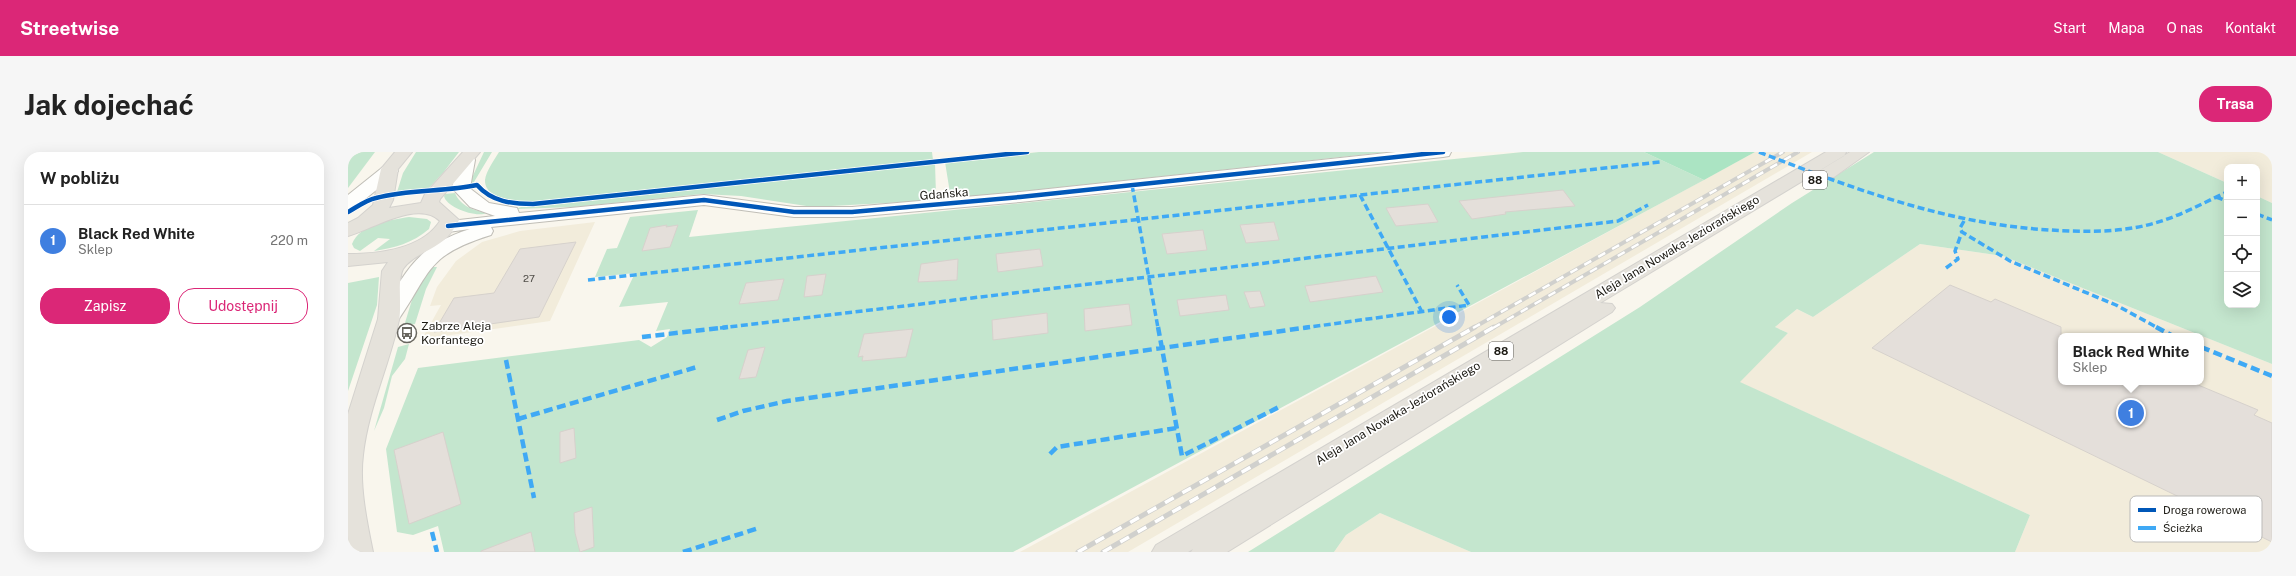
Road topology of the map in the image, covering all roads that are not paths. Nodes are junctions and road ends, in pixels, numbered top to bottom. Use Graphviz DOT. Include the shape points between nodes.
graph roads {
  1 [pos="404,152"];
  2 [pos="1442,152"];
  3 [pos="1838,152"];
  4 [pos="1861,152"];
  5 [pos="469,156"];
  6 [pos="389,171"];
  7 [pos="348,204"];
  8 [pos="438,210"];
  9 [pos="566,213"];
  10 [pos="364,222"];
  11 [pos="448,226"];
  12 [pos="348,230"];
  13 [pos="416,248"];
  14 [pos="348,260"];
  15 [pos="389,318"];
  16 [pos="1207,551"];
  17 [pos="359,552"];
  18 [pos="1166,552"];
  1 -- 6 [label="main road"];
  2 -- 9 [label="street, Gdańska" via="1013,198 852,212 794,212 704,200"];
  3 -- 18 [label="main road, Aleja Jana Nowaka-Jeziorańskiego / 88"];
  4 -- 16 [label="main road, Aleja Jana Nowaka-Jeziorańskiego / 88"];
  5 -- 8 [label="main road" via="431,198 430,203"];
  5 -- 9 [label="street" via="461,188 467,198 482,207 506,212"];
  6 -- 7 [label="street"];
  6 -- 10 [label="main road" via="384,204 376,214"];
  8 -- 10 [label="main road" via="402,211"];
  8 -- 11 [label="main road" via="447,214 450,220"];
  9 -- 11 [label="street, Gdańska"];
  9 -- 15 [label="street" via="469,236 435,252 422,265"];
  10 -- 12 [label="main road"];
  11 -- 13 [label="main road" via="441,234"];
  13 -- 14 [label="main road" via="376,259"];
  13 -- 15 [label="main road" via="400,260 392,271"];
  15 -- 17 [label="main road" via="362,405 350,456 352,513"];
}
